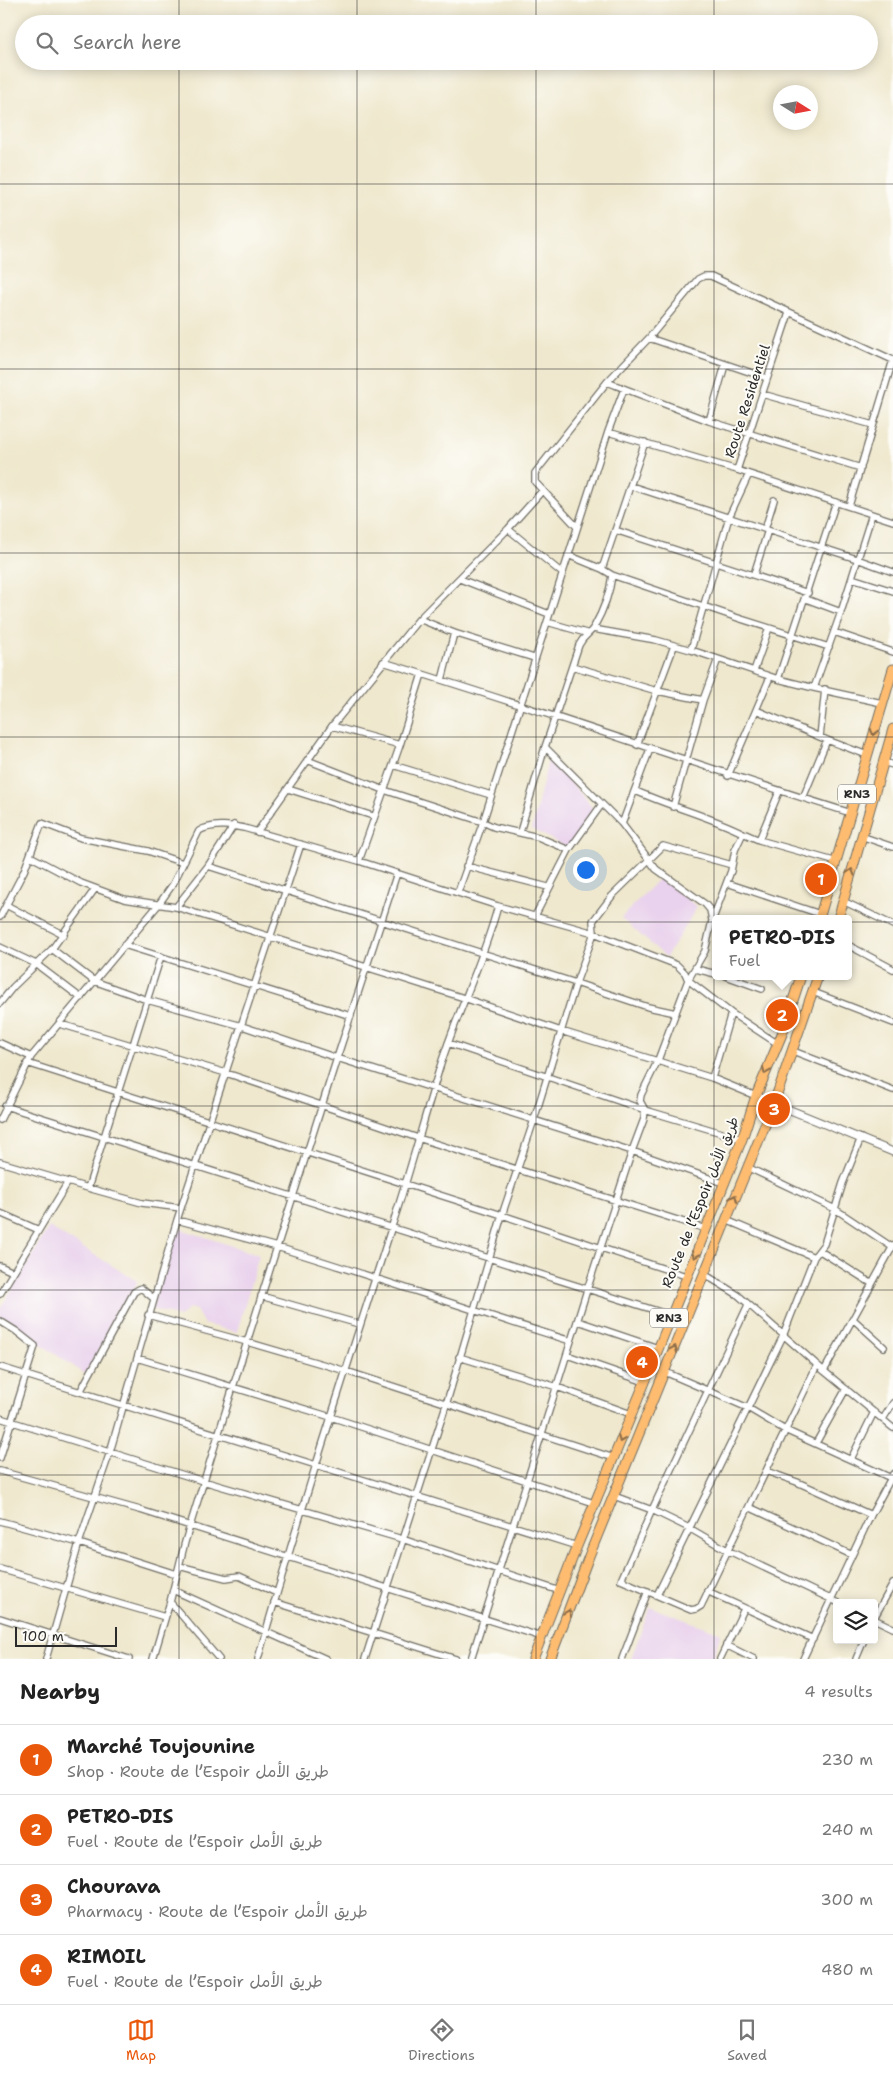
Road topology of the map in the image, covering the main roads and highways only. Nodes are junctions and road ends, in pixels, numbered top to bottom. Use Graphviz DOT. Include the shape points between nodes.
graph roads {
  1 [pos="893,669"];
  2 [pos="893,729"];
  3 [pos="820,915"];
  4 [pos="839,915"];
  5 [pos="800,980"];
  6 [pos="817,980"];
  7 [pos="533,1659"];
  8 [pos="550,1659"];
  1 -- 3 [label="highway, RN3, one-way"];
  4 -- 2 [label="highway, RN3, one-way"];
  5 -- 7 [label="highway, Route de l’Espoir طريق الأمل / RN3, one-way" via="742,1139"];
  8 -- 6 [label="highway, RN3, one-way" via="774,1103"];
}
